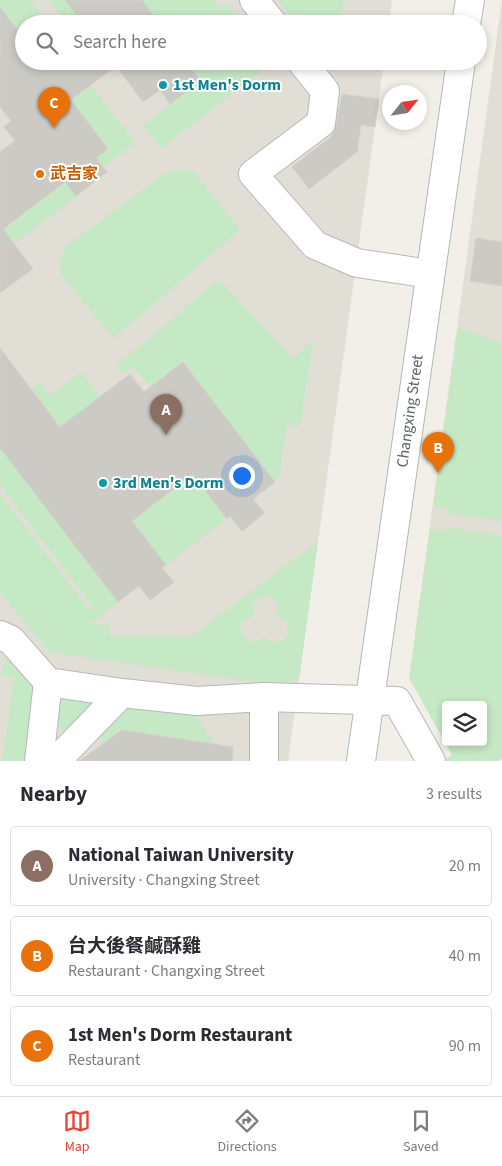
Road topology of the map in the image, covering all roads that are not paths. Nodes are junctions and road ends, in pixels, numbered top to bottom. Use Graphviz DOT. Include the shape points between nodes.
graph roads {
  1 [pos="254,0"];
  2 [pos="470,0"];
  3 [pos="266,15"];
  4 [pos="468,15"];
  5 [pos="308,70"];
  6 [pos="460,70"];
  7 [pos="430,274"];
  8 [pos="0,635"];
  9 [pos="48,682"];
  10 [pos="122,693"];
  11 [pos="264,697"];
  12 [pos="370,700"];
  13 [pos="39,761"];
  14 [pos="56,761"];
  15 [pos="264,761"];
  16 [pos="361,761"];
  17 [pos="431,761"];
  1 -- 3 [label="street"];
  2 -- 4 [label="street"];
  5 -- 7 [label="street" via="324,91 321,123 254,174 315,245 356,263"];
  6 -- 7 [label="street, Changxing Street"];
  7 -- 12 [label="street, Changxing Street"];
  8 -- 9 [label="street" via="11,640"];
  9 -- 10 [label="street"];
  9 -- 13 [label="street"];
  10 -- 11 [label="street" via="197,701"];
  10 -- 14 [label="street"];
  11 -- 12 [label="street"];
  11 -- 15 [label="street"];
  12 -- 16 [label="street, Changxing Street"];
  12 -- 17 [label="street" via="397,701"];
}
